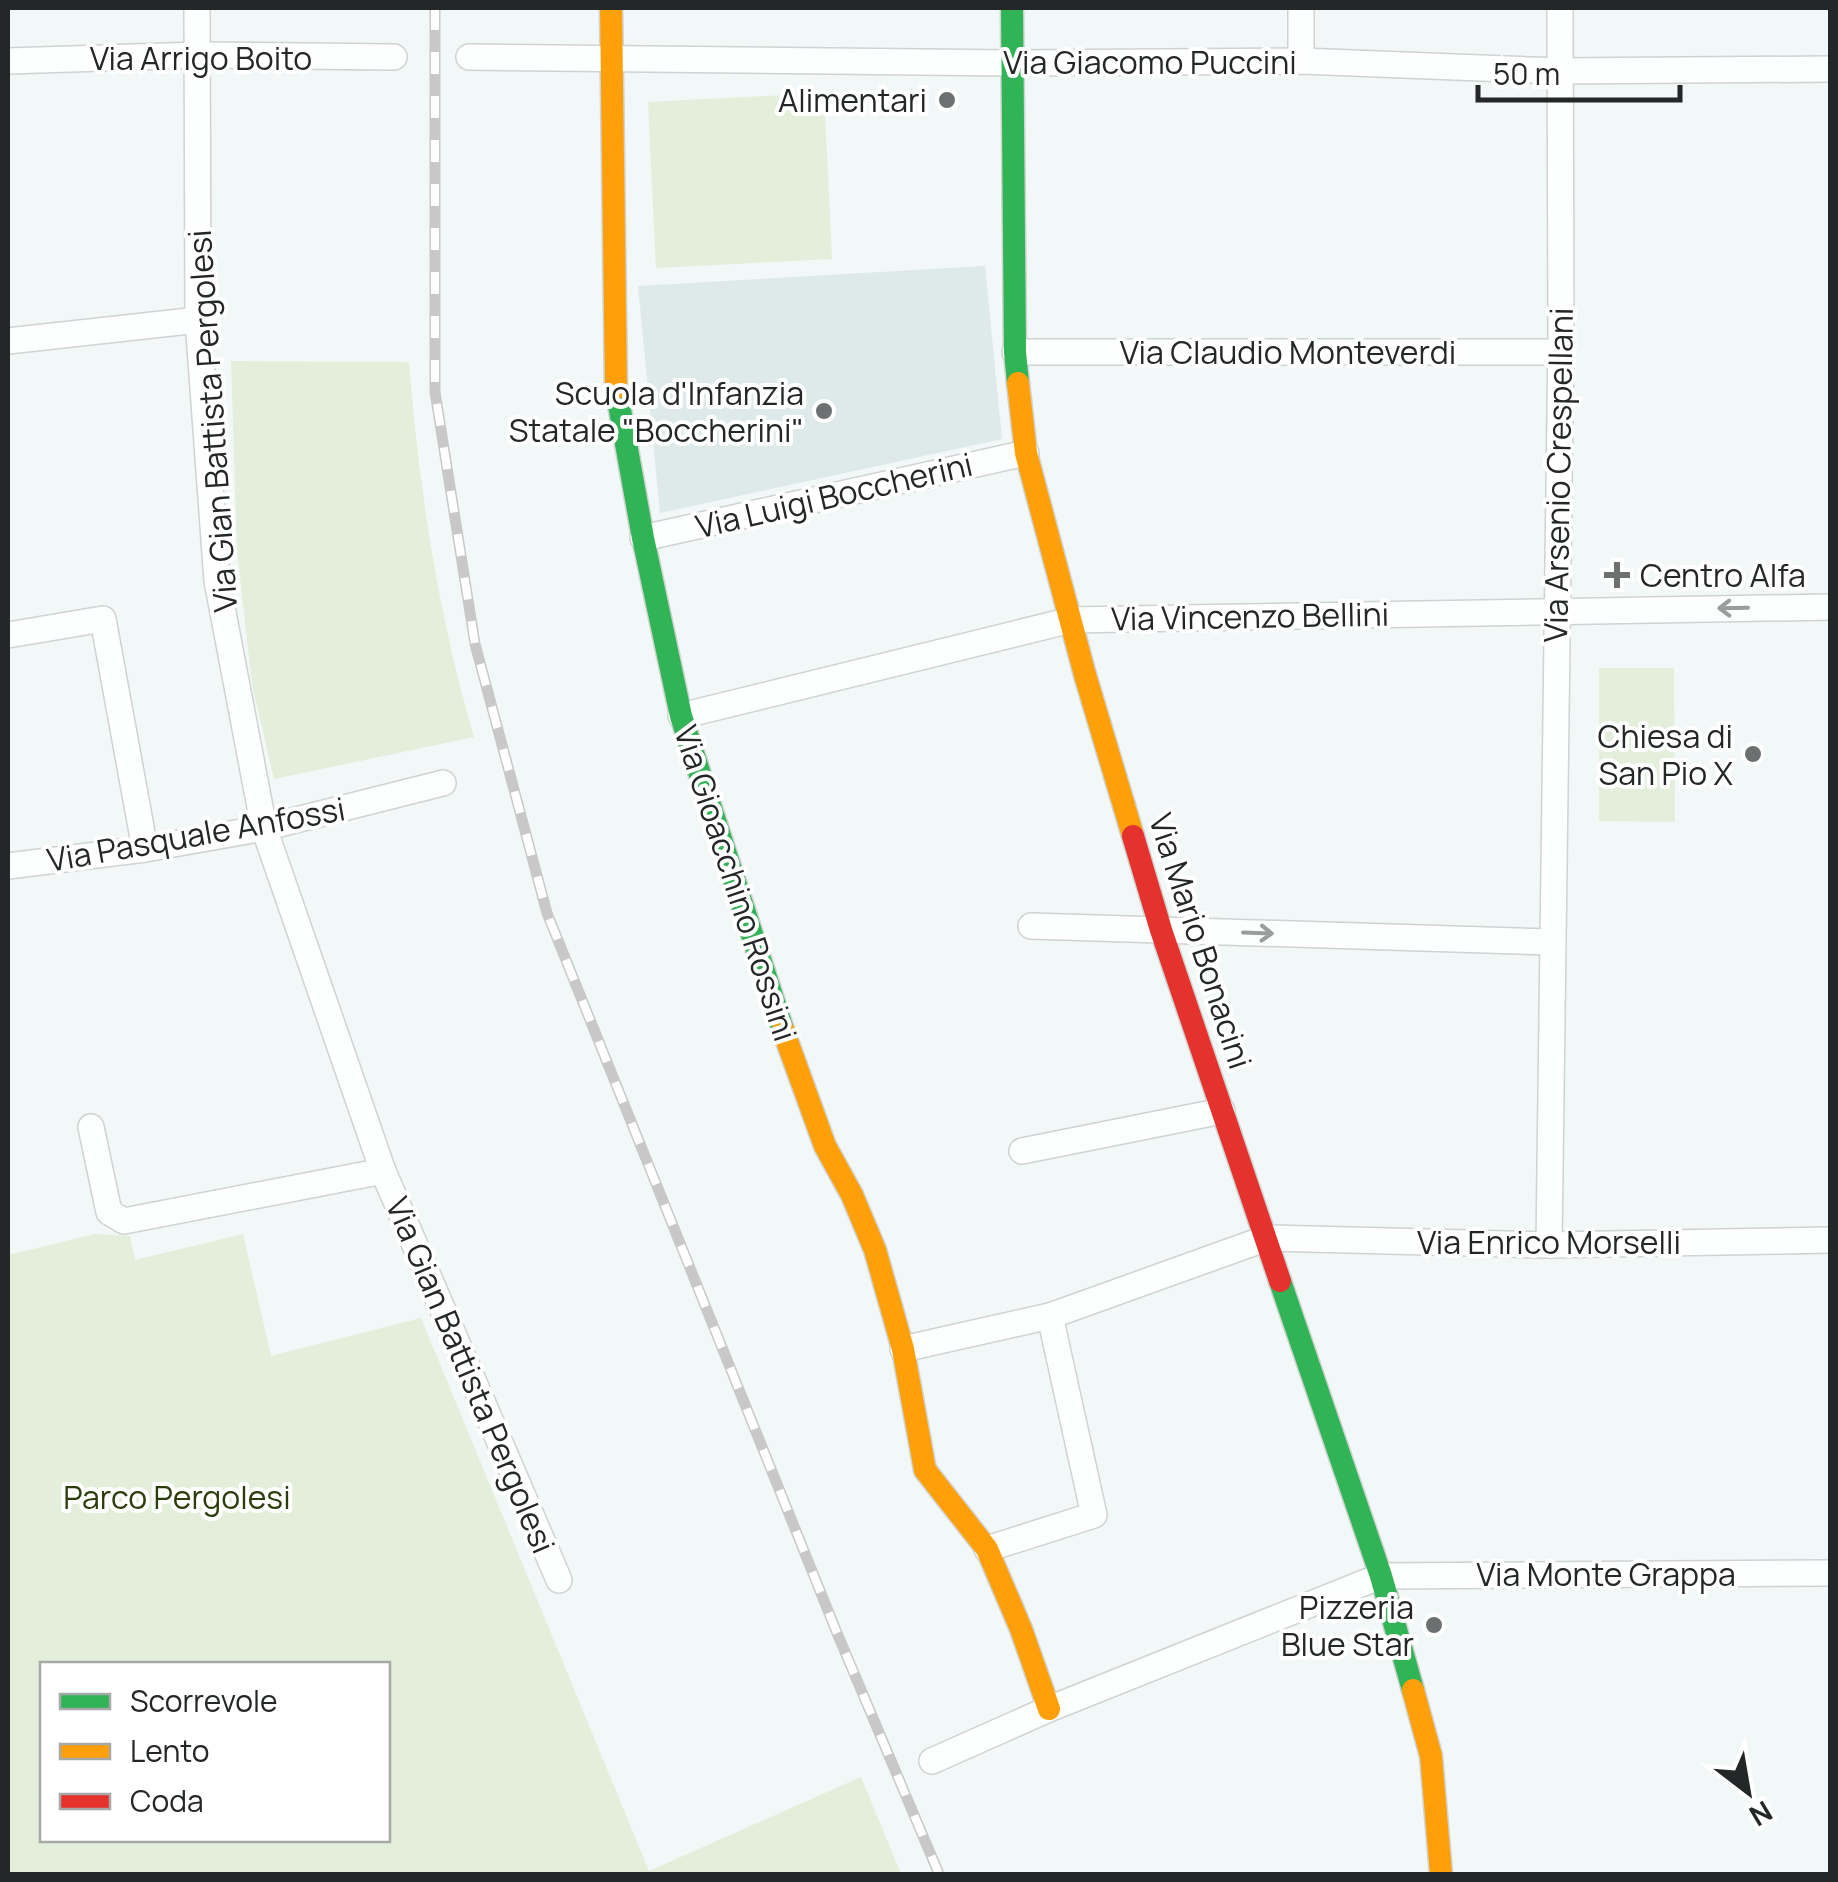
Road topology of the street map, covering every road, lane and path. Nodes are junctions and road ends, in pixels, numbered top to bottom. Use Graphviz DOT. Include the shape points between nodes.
graph roads {
  1 [pos="197,8"];
  2 [pos="611,8"];
  3 [pos="1012,8"];
  4 [pos="1302,8"];
  5 [pos="1560,8"];
  6 [pos="197,56"];
  7 [pos="394,57"];
  8 [pos="469,57"];
  9 [pos="8,60"];
  10 [pos="611,60"];
  11 [pos="1300,61"];
  12 [pos="1011,63"];
  13 [pos="1830,69"];
  14 [pos="1560,71"];
  15 [pos="198,320"];
  16 [pos="8,341"];
  17 [pos="1015,352"];
  18 [pos="1560,352"];
  19 [pos="1026,453"];
  20 [pos="642,538"];
  21 [pos="1830,607"];
  22 [pos="1556,611"];
  23 [pos="1071,620"];
  24 [pos="8,635"];
  25 [pos="681,716"];
  26 [pos="443,784"];
  27 [pos="264,828"];
  28 [pos="144,849"];
  29 [pos="8,866"];
  30 [pos="1031,926"];
  31 [pos="1161,930"];
  32 [pos="1551,942"];
  33 [pos="1222,1110"];
  34 [pos="92,1128"];
  35 [pos="1022,1150"];
  36 [pos="383,1171"];
  37 [pos="1267,1238"];
  38 [pos="1830,1240"];
  39 [pos="1548,1244"];
  40 [pos="1050,1316"];
  41 [pos="903,1349"];
  42 [pos="988,1549"];
  43 [pos="1830,1573"];
  44 [pos="1381,1576"];
  45 [pos="559,1580"];
  46 [pos="1049,1709"];
  47 [pos="932,1761"];
  48 [pos="1441,1874"];
  1 -- 6 [label="street, Via Gian Battista Pergolesi"];
  2 -- 10 [label="main road, Via Gioacchino Rossini"];
  3 -- 12 [label="main road, Via Mario Bonacini"];
  4 -- 11 [label="street"];
  5 -- 14 [label="street, Via Arsenio Crespellani"];
  6 -- 7 [label="street, Via Arrigo Boito"];
  6 -- 9 [label="street, Via Arrigo Boito"];
  6 -- 15 [label="street, Via Gian Battista Pergolesi"];
  8 -- 10 [label="street, Via Giacomo Puccini"];
  10 -- 12 [label="street, Via Giacomo Puccini"];
  10 -- 20 [label="main road, Via Gioacchino Rossini" via="615,382"];
  11 -- 12 [label="street, Via Giacomo Puccini"];
  11 -- 14 [label="street, Via Giacomo Puccini"];
  12 -- 17 [label="main road, Via Mario Bonacini"];
  13 -- 14 [label="street, Via Giacomo Puccini"];
  14 -- 18 [label="street, Via Arsenio Crespellani"];
  15 -- 16 [label="street"];
  15 -- 27 [label="street, Via Gian Battista Pergolesi" via="217,581"];
  17 -- 18 [label="street, Via Claudio Monteverdi"];
  17 -- 19 [label="main road, Via Mario Bonacini"];
  18 -- 22 [label="street, Via Arsenio Crespellani"];
  19 -- 20 [label="street, Via Luigi Boccherini"];
  19 -- 23 [label="main road, Via Mario Bonacini"];
  20 -- 25 [label="main road, Via Gioacchino Rossini"];
  21 -- 22 [label="street, Via Vincenzo Bellini, one-way"];
  22 -- 23 [label="street, Via Vincenzo Bellini"];
  22 -- 32 [label="street, Via Arsenio Crespellani"];
  23 -- 25 [label="street, Via Vincenzo Bellini"];
  23 -- 31 [label="main road, Via Mario Bonacini"];
  24 -- 28 [label="street" via="103,619"];
  25 -- 41 [label="main road, Via Gioacchino Rossini" via="761,971 825,1146 876,1250"];
  26 -- 27 [label="street, Via Pasquale Anfossi"];
  27 -- 28 [label="street, Via Pasquale Anfossi"];
  27 -- 36 [label="street, Via Gian Battista Pergolesi"];
  28 -- 29 [label="street, Via Pasquale Anfossi"];
  30 -- 31 [label="street"];
  31 -- 32 [label="street, one-way"];
  31 -- 33 [label="main road, Via Mario Bonacini"];
  32 -- 39 [label="street, Via Arsenio Crespellani"];
  33 -- 35 [label="street"];
  33 -- 37 [label="main road, Via Mario Bonacini"];
  34 -- 36 [label="street, Via Gian Battista Pergolesi" via="109,1212 124,1221"];
  36 -- 45 [label="street, Via Gian Battista Pergolesi"];
  37 -- 39 [label="street, Via Enrico Morselli"];
  37 -- 40 [label="street"];
  37 -- 44 [label="main road, Via Mario Bonacini"];
  38 -- 39 [label="street, Via Enrico Morselli"];
  40 -- 41 [label="street"];
  40 -- 42 [label="street" via="1094,1515"];
  41 -- 42 [label="main road, Via Gioacchino Rossini" via="925,1470"];
  42 -- 46 [label="main road, Via Gioacchino Rossini"];
  43 -- 44 [label="street, Via Monte Grappa"];
  44 -- 46 [label="street"];
  44 -- 48 [label="main road, Via Mario Bonacini" via="1431,1756"];
  46 -- 47 [label="street"];
}
